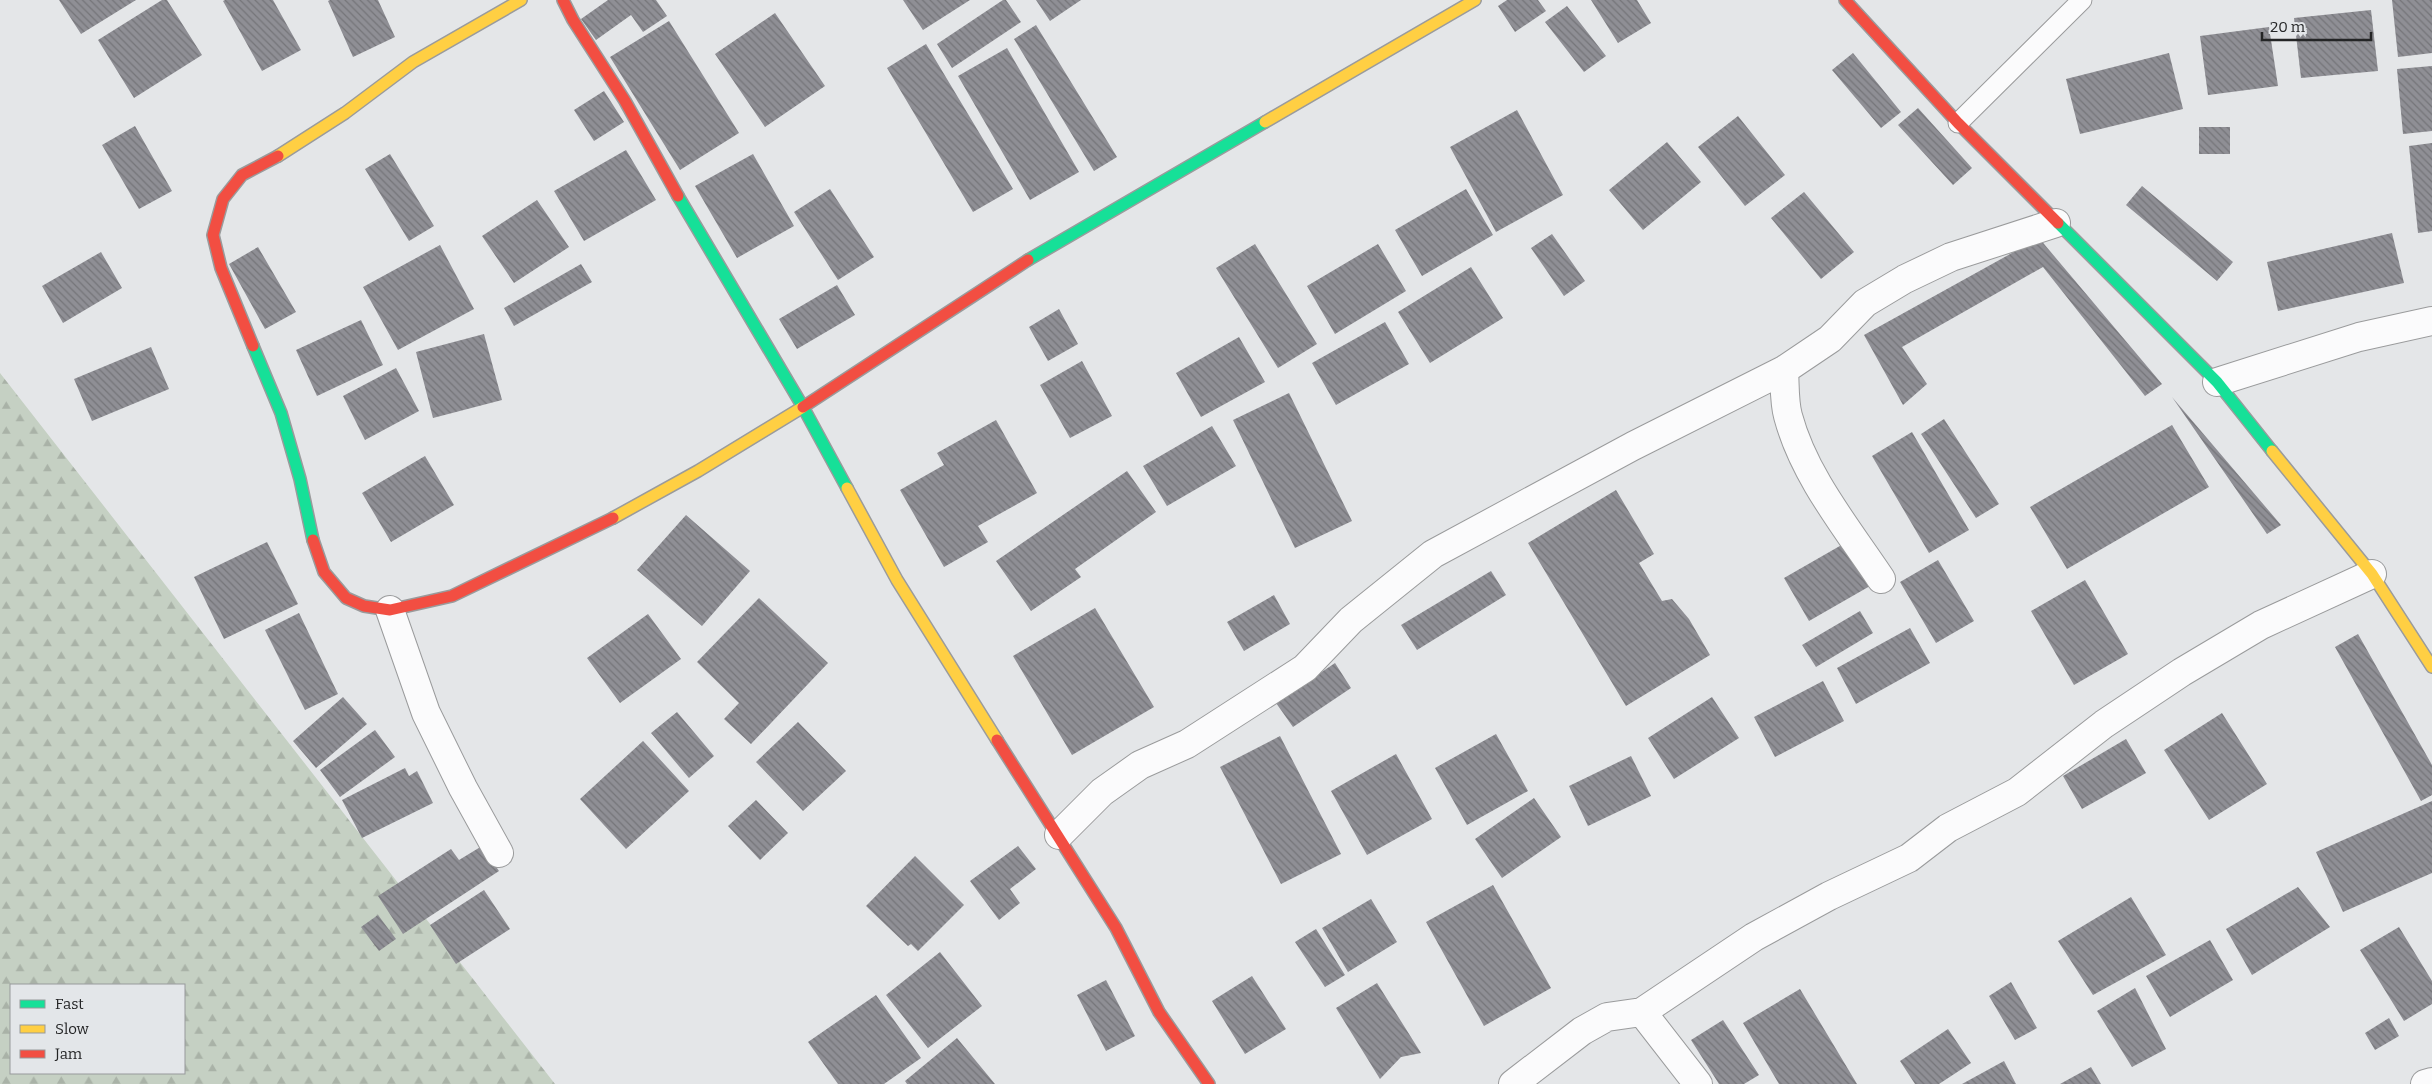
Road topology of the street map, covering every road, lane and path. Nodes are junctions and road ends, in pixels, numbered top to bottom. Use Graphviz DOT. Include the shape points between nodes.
graph roads {
  1 [pos="521,0"];
  2 [pos="563,0"];
  3 [pos="1475,0"];
  4 [pos="1845,0"];
  5 [pos="2082,0"];
  6 [pos="1958,123"];
  7 [pos="2056,222"];
  8 [pos="2432,321"];
  9 [pos="1784,370"];
  10 [pos="2217,382"];
  11 [pos="803,407"];
  12 [pos="2372,574"];
  13 [pos="1882,579"];
  14 [pos="390,610"];
  15 [pos="2432,667"];
  16 [pos="1059,835"];
  17 [pos="499,853"];
  18 [pos="1642,1012"];
  19 [pos="2432,1082"];
  20 [pos="1209,1084"];
  21 [pos="1513,1084"];
  22 [pos="1698,1084"];
  23 [pos="2425,1084"];
  1 -- 14 [label="street" via="412,62 288,151 242,175 223,199 213,235 221,268 281,413 311,534 324,572 346,598 364,606"];
  2 -- 11 [label="street"];
  3 -- 11 [label="street" via="1016,267"];
  4 -- 6 [label="street"];
  5 -- 6 [label="lane"];
  6 -- 7 [label="street"];
  7 -- 9 [label="street" via="1951,257 1905,279 1865,303 1830,339"];
  7 -- 10 [label="street"];
  8 -- 10 [label="street" via="2359,337"];
  9 -- 13 [label="street" via="1787,414 1802,454"];
  9 -- 16 [label="street" via="1633,446 1434,554 1351,620 1305,668 1187,744 1140,765 1102,792"];
  10 -- 12 [label="street"];
  11 -- 14 [label="street" via="606,522 452,596"];
  11 -- 16 [label="street" via="897,580"];
  12 -- 15 [label="street"];
  12 -- 18 [label="street" via="2261,625 2182,672 2104,724 2016,792 1948,828 1909,858 1754,937"];
  14 -- 17 [label="street" via="426,714"];
  16 -- 20 [label="street" via="1116,928 1159,1012"];
  18 -- 21 [label="street" via="1606,1017 1582,1031"];
  18 -- 22 [label="street"];
  19 -- 23 [label="street"];
}
